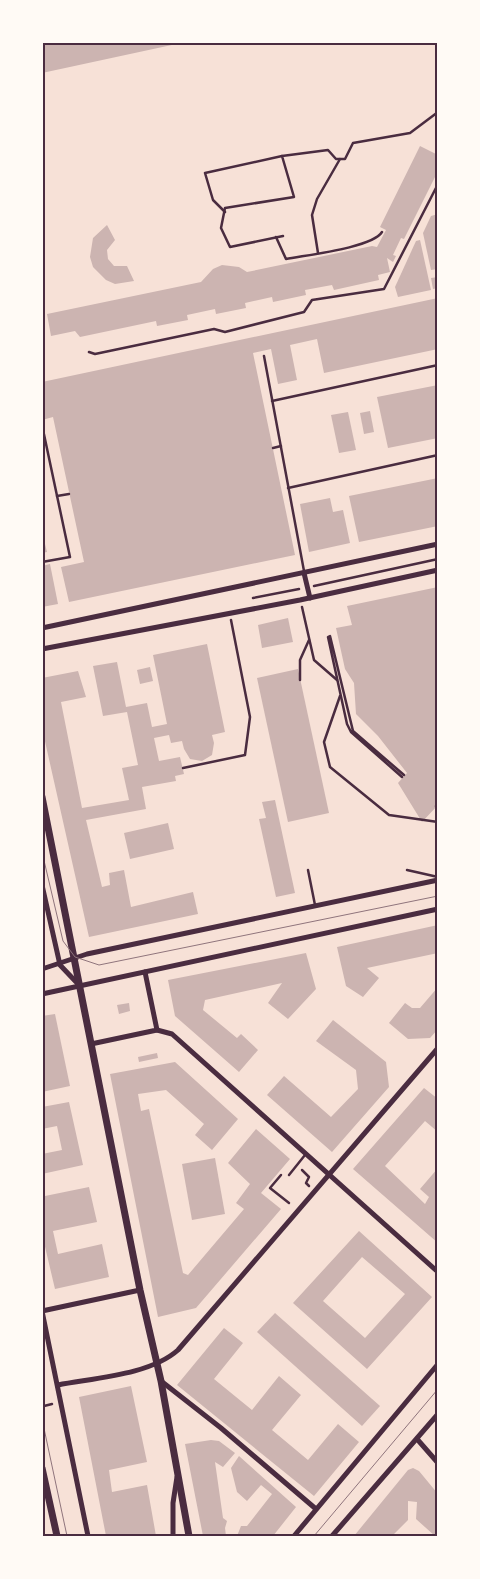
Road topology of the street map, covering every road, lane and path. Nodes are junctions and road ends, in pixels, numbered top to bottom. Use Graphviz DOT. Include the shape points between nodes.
graph roads {
  1 [pos="438,112"];
  2 [pos="282,156"];
  3 [pos="340,159"];
  4 [pos="438,184"];
  5 [pos="225,212"];
  6 [pos="382,232"];
  7 [pos="283,236"];
  8 [pos="276,237"];
  9 [pos="318,253"];
  10 [pos="89,352"];
  11 [pos="264,356"];
  12 [pos="438,365"];
  13 [pos="272,401"];
  14 [pos="42,425"];
  15 [pos="281,446"];
  16 [pos="273,448"];
  17 [pos="438,455"];
  18 [pos="288,488"];
  19 [pos="69,494"];
  20 [pos="58,496"];
  21 [pos="438,544"];
  22 [pos="438,559"];
  23 [pos="42,562"];
  24 [pos="438,570"];
  25 [pos="304,572"];
  26 [pos="323,584"];
  27 [pos="310,598"];
  28 [pos="300,600"];
  29 [pos="230,614"];
  30 [pos="42,628"];
  31 [pos="309,638"];
  32 [pos="42,649"];
  33 [pos="300,680"];
  34 [pos="338,681"];
  35 [pos="340,695"];
  36 [pos="183,768"];
  37 [pos="42,796"];
  38 [pos="438,822"];
  39 [pos="308,870"];
  40 [pos="407,870"];
  41 [pos="438,877"];
  42 [pos="438,880"];
  43 [pos="42,885"];
  44 [pos="315,905"];
  45 [pos="438,910"];
  46 [pos="75,957"];
  47 [pos="60,964"];
  48 [pos="42,968"];
  49 [pos="145,972"];
  50 [pos="80,985"];
  51 [pos="42,994"];
  52 [pos="157,1030"];
  53 [pos="91,1044"];
  54 [pos="438,1048"];
  55 [pos="306,1155"];
  56 [pos="289,1175"];
  57 [pos="329,1176"];
  58 [pos="438,1272"];
  59 [pos="140,1290"];
  60 [pos="42,1311"];
  61 [pos="156,1363"];
  62 [pos="438,1364"];
  63 [pos="161,1381"];
  64 [pos="58,1386"];
  65 [pos="56,1404"];
  66 [pos="44,1406"];
  67 [pos="438,1414"];
  68 [pos="417,1439"];
  69 [pos="438,1463"];
  70 [pos="42,1468"];
  71 [pos="178,1472"];
  72 [pos="316,1509"];
  73 [pos="57,1536"];
  74 [pos="88,1536"];
  75 [pos="174,1536"];
  76 [pos="189,1536"];
  77 [pos="294,1536"];
  78 [pos="332,1536"];
  1 -- 3 [label="lane" via="410,133 353,143 345,159"];
  2 -- 3 [label="lane" via="328,150 336,160"];
  2 -- 5 [label="lane" via="294,197 226,208"];
  2 -- 5 [label="lane" via="205,173 214,200"];
  3 -- 9 [label="lane" via="317,198 312,215"];
  4 -- 10 [label="lane" via="384,289 312,300 304,312 225,332 214,329 95,354"];
  5 -- 8 [label="lane" via="221,228 230,247"];
  6 -- 9 [label="lane" via="363,242"];
  7 -- 8 [label="lane"];
  8 -- 9 [label="lane" via="286,259"];
  11 -- 13 [label="lane"];
  12 -- 13 [label="lane"];
  13 -- 15 [label="lane"];
  14 -- 20 [label="lane"];
  15 -- 16 [label="lane"];
  15 -- 18 [label="lane"];
  17 -- 18 [label="lane"];
  18 -- 25 [label="lane"];
  19 -- 20 [label="lane"];
  20 -- 23 [label="lane" via="70,557"];
  21 -- 25 [label="street"];
  22 -- 26 [label="path"];
  24 -- 27 [label="street"];
  25 -- 27 [label="street"];
  25 -- 30 [label="street"];
  27 -- 28 [label="street"];
  28 -- 29 [label="street"];
  28 -- 31 [label="path"];
  29 -- 32 [label="street"];
  29 -- 36 [label="path" via="250,717 245,755"];
  31 -- 33 [label="path" via="300,660"];
  31 -- 34 [label="path" via="314,660"];
  34 -- 35 [label="path"];
  34 -- 35 [label="path" via="330,636 353,731 403,776 351,732"];
  35 -- 38 [label="path" via="324,742 330,767 389,815"];
  37 -- 46 [label="street"];
  39 -- 44 [label="lane"];
  40 -- 41 [label="lane"];
  42 -- 44 [label="street"];
  43 -- 47 [label="street"];
  44 -- 46 [label="street"];
  45 -- 49 [label="street"];
  46 -- 47 [label="street"];
  46 -- 50 [label="street"];
  47 -- 48 [label="street"];
  47 -- 50 [label="street"];
  49 -- 50 [label="street"];
  49 -- 52 [label="street"];
  50 -- 51 [label="street"];
  50 -- 53 [label="street"];
  52 -- 53 [label="street"];
  52 -- 55 [label="street" via="172,1034"];
  53 -- 59 [label="street"];
  54 -- 57 [label="street"];
  55 -- 56 [label="lane"];
  55 -- 57 [label="street"];
  57 -- 58 [label="street"];
  57 -- 61 [label="street" via="184,1344"];
  59 -- 60 [label="street"];
  59 -- 61 [label="street"];
  60 -- 64 [label="street"];
  61 -- 63 [label="street"];
  61 -- 64 [label="street"];
  62 -- 72 [label="street"];
  63 -- 71 [label="street"];
  63 -- 72 [label="street"];
  64 -- 74 [label="street"];
  65 -- 66 [label="path"];
  67 -- 68 [label="street"];
  68 -- 69 [label="street"];
  68 -- 78 [label="street"];
  70 -- 73 [label="street"];
  71 -- 75 [label="street" via="173,1503"];
  71 -- 76 [label="street"];
  72 -- 77 [label="street"];
}
